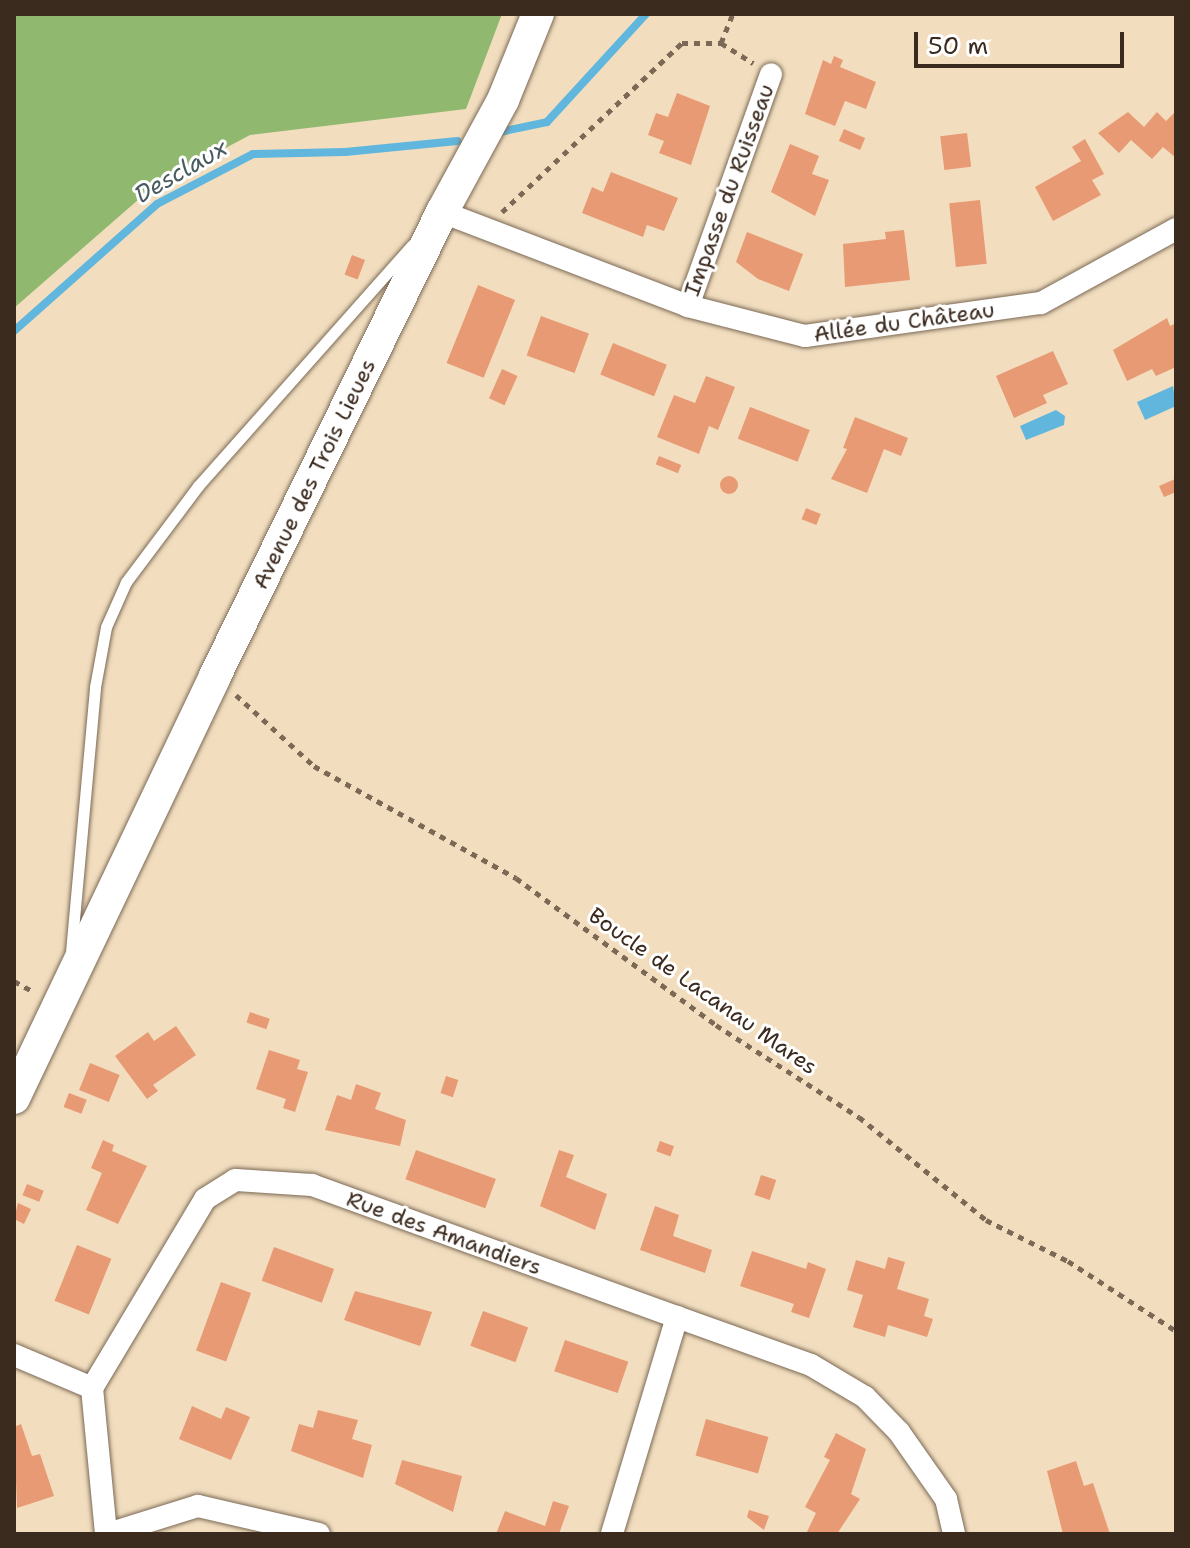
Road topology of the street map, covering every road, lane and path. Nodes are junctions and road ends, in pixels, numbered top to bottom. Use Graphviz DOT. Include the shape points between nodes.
graph roads {
  1 [pos="538,14"];
  2 [pos="733,14"];
  3 [pos="721,43"];
  4 [pos="771,74"];
  5 [pos="442,212"];
  6 [pos="487,226"];
  7 [pos="1176,229"];
  8 [pos="688,306"];
  9 [pos="215,676"];
  10 [pos="67,987"];
  11 [pos="14,1098"];
  12 [pos="677,1317"];
  13 [pos="1176,1331"];
  14 [pos="14,1355"];
  15 [pos="92,1388"];
  16 [pos="107,1534"];
  17 [pos="319,1534"];
  18 [pos="612,1534"];
  19 [pos="954,1534"];
  1 -- 5 [label="main road, Avenue des Trois Lieues" via="503,100"];
  2 -- 3 [label="path"];
  3 -- 4 [label="path"];
  3 -- 6 [label="path" via="682,43"];
  4 -- 8 [label="street, Impasse du Ruisseau"];
  5 -- 6 [label="street, Allée du Château"];
  5 -- 9 [label="main road, Avenue des Trois Lieues"];
  5 -- 10 [label="lane" via="198,486 126,582 106,627 95,687"];
  6 -- 8 [label="street, Allée du Château"];
  7 -- 8 [label="street, Allée du Château" via="1041,303 805,336"];
  9 -- 10 [label="main road, Avenue des Trois Lieues"];
  9 -- 13 [label="path, Boucle de Lacanau Mares" via="314,766 516,878 716,1025 859,1117 986,1220 1068,1261"];
  10 -- 11 [label="main road, Avenue des Trois Lieues"];
  12 -- 15 [label="street, Rue des Amandiers" via="312,1185 236,1180 205,1199"];
  12 -- 18 [label="street"];
  12 -- 19 [label="street, Rue des Amandiers" via="811,1365 865,1397 899,1432 946,1499"];
  14 -- 15 [label="street"];
  15 -- 16 [label="street"];
  16 -- 17 [label="street" via="198,1506"];
}
